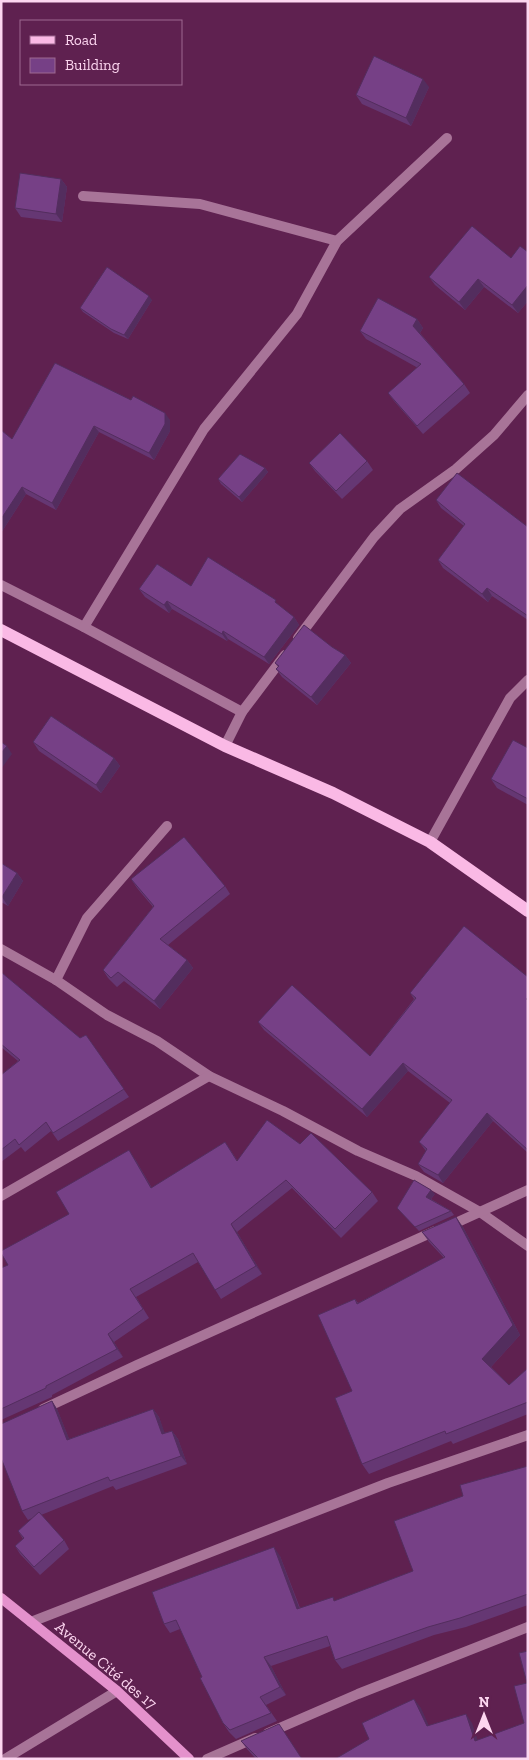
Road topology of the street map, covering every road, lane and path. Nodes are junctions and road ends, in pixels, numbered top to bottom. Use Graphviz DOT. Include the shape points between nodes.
graph roads {
  1 [pos="447,138"];
  2 [pos="83,196"];
  3 [pos="337,241"];
  4 [pos="528,395"];
  5 [pos="1,585"];
  6 [pos="84,627"];
  7 [pos="1,630"];
  8 [pos="528,680"];
  9 [pos="242,712"];
  10 [pos="225,746"];
  11 [pos="167,826"];
  12 [pos="430,842"];
  13 [pos="528,911"];
  14 [pos="1,949"];
  15 [pos="56,980"];
  16 [pos="209,1076"];
  17 [pos="528,1190"];
  18 [pos="1,1196"];
  19 [pos="480,1212"];
  20 [pos="528,1246"];
  21 [pos="37,1411"];
  22 [pos="528,1435"];
  23 [pos="1,1598"];
  24 [pos="31,1622"];
  25 [pos="528,1627"];
  26 [pos="117,1691"];
  27 [pos="4,1759"];
  28 [pos="189,1759"];
  29 [pos="207,1759"];
  1 -- 3 [label="street"];
  2 -- 3 [label="street" via="200,204"];
  3 -- 6 [label="street" via="297,314 204,429"];
  4 -- 9 [label="street" via="494,435 456,469 400,509 374,537"];
  5 -- 6 [label="street"];
  6 -- 9 [label="street"];
  7 -- 10 [label="main road"];
  8 -- 12 [label="street" via="510,698"];
  9 -- 10 [label="street"];
  10 -- 12 [label="main road" via="333,793"];
  11 -- 15 [label="street" via="87,918"];
  12 -- 13 [label="main road"];
  14 -- 15 [label="street"];
  15 -- 16 [label="street" via="107,1015 157,1041"];
  16 -- 18 [label="street"];
  16 -- 19 [label="street" via="358,1151 416,1176"];
  17 -- 19 [label="street"];
  19 -- 20 [label="street"];
  19 -- 21 [label="street"];
  22 -- 24 [label="street" via="388,1483"];
  23 -- 24 [label="street, Avenue Cité des 17"];
  24 -- 26 [label="street, Avenue Cité des 17"];
  25 -- 29 [label="street" via="358,1694"];
  26 -- 27 [label="street"];
  26 -- 28 [label="street, Avenue Cité des 17"];
}
